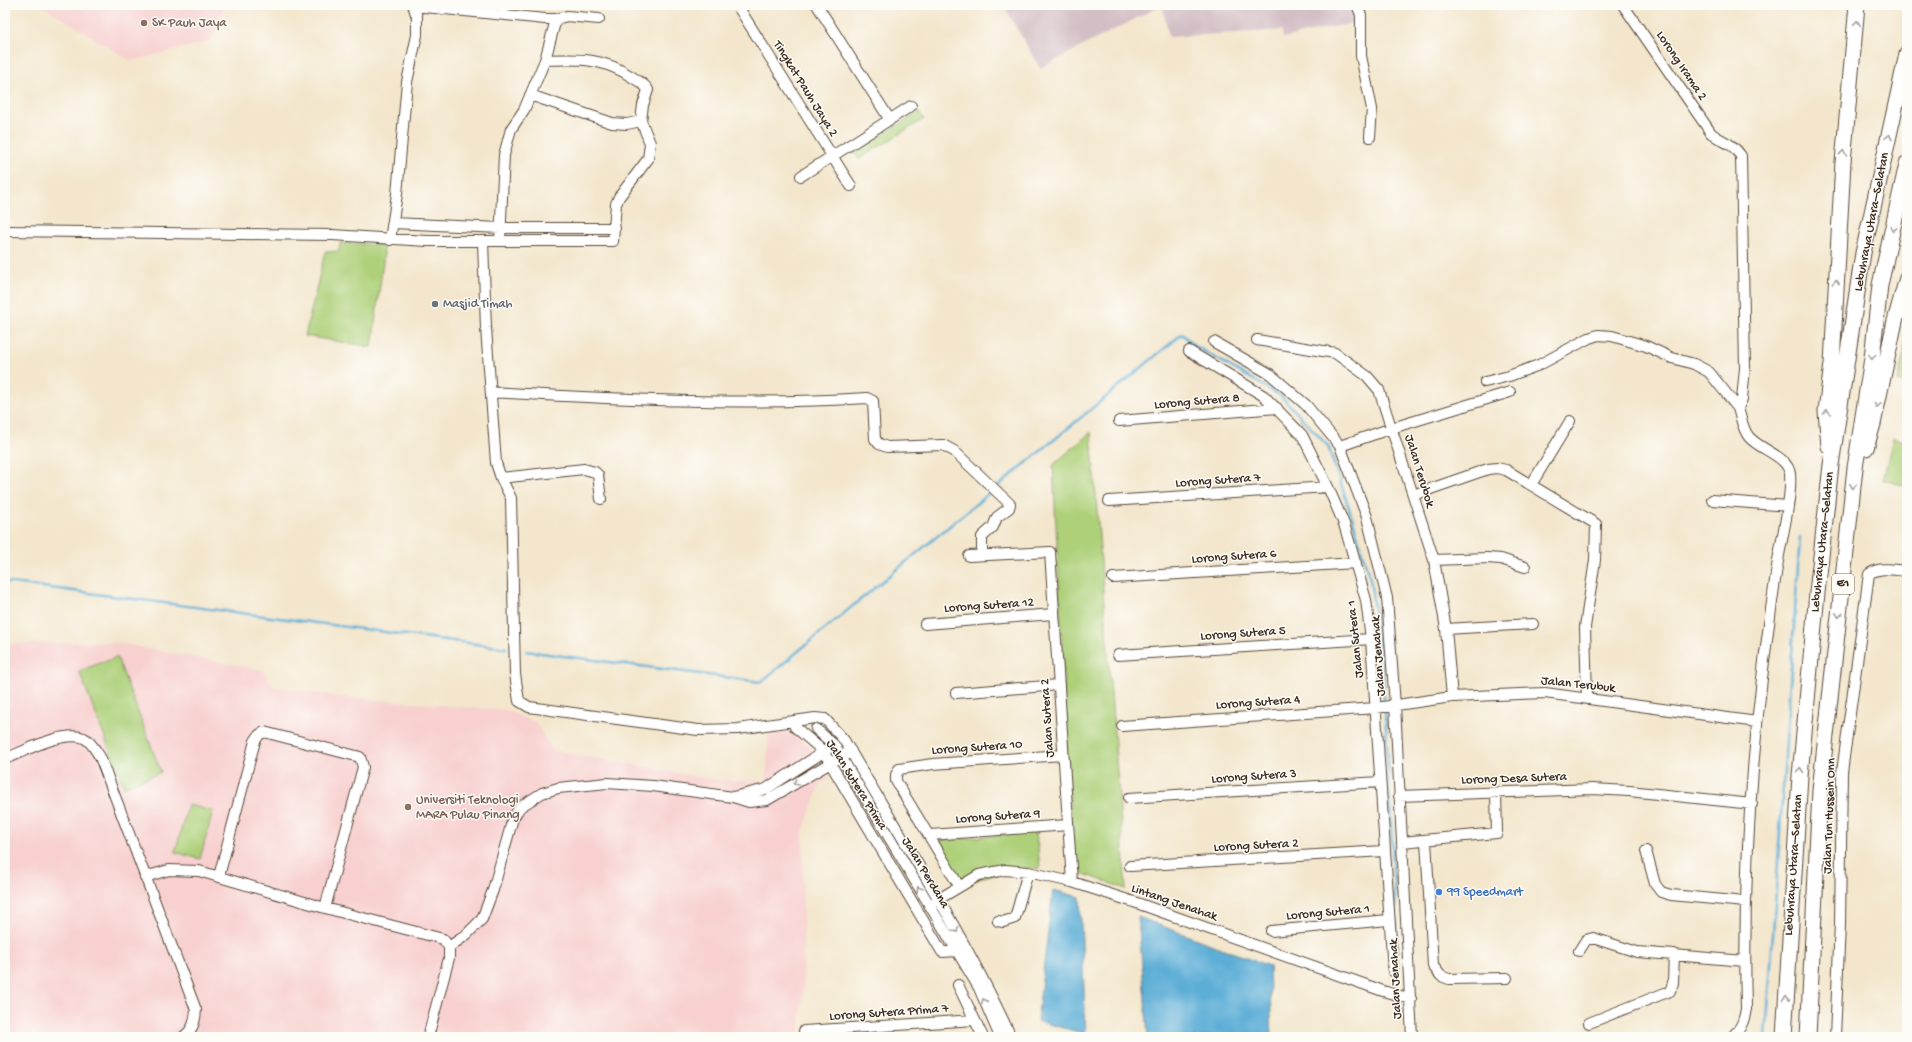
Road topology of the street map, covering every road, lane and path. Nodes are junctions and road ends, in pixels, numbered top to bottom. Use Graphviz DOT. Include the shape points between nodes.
graph roads {
  1 [pos="737,5"];
  2 [pos="817,5"];
  3 [pos="1357,5"];
  4 [pos="1623,5"];
  5 [pos="1858,5"];
  6 [pos="413,6"];
  7 [pos="556,19"];
  8 [pos="599,19"];
  9 [pos="1907,54"];
  10 [pos="545,60"];
  11 [pos="530,95"];
  12 [pos="911,106"];
  13 [pos="890,120"];
  14 [pos="641,121"];
  15 [pos="1370,137"];
  16 [pos="832,156"];
  17 [pos="1907,164"];
  18 [pos="801,176"];
  19 [pos="851,186"];
  20 [pos="392,223"];
  21 [pos="500,228"];
  22 [pos="614,228"];
  23 [pos="5,231"];
  24 [pos="390,240"];
  25 [pos="483,241"];
  26 [pos="500,241"];
  27 [pos="1907,278"];
  28 [pos="1256,340"];
  29 [pos="1214,342"];
  30 [pos="1189,351"];
  31 [pos="1485,382"];
  32 [pos="491,392"];
  33 [pos="1510,392"];
  34 [pos="1277,408"];
  35 [pos="1738,408"];
  36 [pos="1119,421"];
  37 [pos="1570,421"];
  38 [pos="1392,428"];
  39 [pos="1340,446"];
  40 [pos="1831,465"];
  41 [pos="1855,468"];
  42 [pos="501,478"];
  43 [pos="1531,485"];
  44 [pos="1328,487"];
  45 [pos="1413,495"];
  46 [pos="601,499"];
  47 [pos="1712,500"];
  48 [pos="1109,501"];
  49 [pos="1788,506"];
  50 [pos="982,555"];
  51 [pos="969,556"];
  52 [pos="1434,560"];
  53 [pos="1356,563"];
  54 [pos="1526,567"];
  55 [pos="1907,571"];
  56 [pos="1114,578"];
  57 [pos="1054,614"];
  58 [pos="925,624"];
  59 [pos="1533,624"];
  60 [pos="1446,629"];
  61 [pos="1371,639"];
  62 [pos="1118,655"];
  63 [pos="1058,685"];
  64 [pos="956,693"];
  65 [pos="1452,697"];
  66 [pos="1587,698"];
  67 [pos="1395,705"];
  68 [pos="1376,708"];
  69 [pos="1757,722"];
  70 [pos="1122,726"];
  71 [pos="795,727"];
  72 [pos="816,729"];
  73 [pos="844,740"];
  74 [pos="834,745"];
  75 [pos="823,751"];
  76 [pos="851,751"];
  77 [pos="1063,755"];
  78 [pos="841,757"];
  79 [pos="5,759"];
  80 [pos="830,763"];
  81 [pos="1380,782"];
  82 [pos="1496,793"];
  83 [pos="1399,796"];
  84 [pos="733,797"];
  85 [pos="1129,798"];
  86 [pos="1752,804"];
  87 [pos="1068,825"];
  88 [pos="930,835"];
  89 [pos="1426,840"];
  90 [pos="1402,842"];
  91 [pos="1384,851"];
  92 [pos="1646,851"];
  93 [pos="1130,866"];
  94 [pos="1028,872"];
  95 [pos="219,876"];
  96 [pos="145,877"];
  97 [pos="1072,882"];
  98 [pos="959,886"];
  99 [pos="938,899"];
  100 [pos="1746,902"];
  101 [pos="929,905"];
  102 [pos="325,908"];
  103 [pos="1388,920"];
  104 [pos="998,921"];
  105 [pos="1271,931"];
  106 [pos="449,947"];
  107 [pos="957,951"];
  108 [pos="1579,951"];
  109 [pos="1674,954"];
  110 [pos="1745,962"];
  111 [pos="1393,971"];
  112 [pos="1507,978"];
  113 [pos="958,984"];
  114 [pos="1411,999"];
  115 [pos="975,1020"];
  116 [pos="1589,1023"];
  117 [pos="804,1032"];
  118 [pos="1735,1034"];
  119 [pos="183,1037"];
  120 [pos="428,1037"];
  121 [pos="983,1037"];
  122 [pos="1000,1037"];
  123 [pos="1011,1037"];
  124 [pos="1412,1037"];
  125 [pos="1784,1037"];
  126 [pos="1808,1037"];
  127 [pos="1835,1037"];
  1 -- 16 [label="street, Tingkat Pauh Jaya 2"];
  2 -- 13 [label="street"];
  3 -- 15 [label="street" via="1361,15 1361,56 1372,109"];
  4 -- 35 [label="street, Lorong Irama 2" via="1711,134 1736,148 1741,156 1745,368 1742,399"];
  40 -- 5 [label="highway, one-way" via="1826,411 1832,364 1842,162"];
  6 -- 7 [label="street"];
  6 -- 20 [label="street" via="417,17 416,35 407,82"];
  7 -- 8 [label="street" via="567,16"];
  7 -- 10 [label="street"];
  40 -- 9 [label="highway, Lebuhraya Utara–Selatan / E1, one-way" via="1863,253"];
  10 -- 11 [label="street"];
  10 -- 14 [label="street" via="602,61 620,69 648,90"];
  11 -- 14 [label="street" via="612,123 627,124"];
  11 -- 21 [label="street" via="524,110 511,129 504,155"];
  12 -- 13 [label="street"];
  13 -- 16 [label="street"];
  14 -- 22 [label="street" via="650,143 648,159 619,197"];
  16 -- 18 [label="street"];
  16 -- 19 [label="street, Tingkat Pauh Jaya 2"];
  17 -- 41 [label="highway, Lebuhraya Utara–Selatan / E1, one-way" via="1880,286"];
  20 -- 21 [label="street"];
  20 -- 24 [label="street"];
  21 -- 22 [label="street"];
  21 -- 26 [label="street"];
  22 -- 26 [label="street" via="613,241"];
  23 -- 24 [label="street" via="332,235"];
  24 -- 25 [label="street"];
  25 -- 26 [label="street"];
  25 -- 32 [label="street"];
  27 -- 41 [label="highway, one-way" via="1895,320 1873,424 1865,452"];
  28 -- 38 [label="street, Jalan Terubok" via="1315,349 1343,357 1367,376 1379,390"];
  29 -- 39 [label="street, Jalan Jenahak" via="1270,374 1306,405"];
  30 -- 34 [label="street, Jalan Sutera 1" via="1264,396"];
  31 -- 35 [label="street" via="1540,365 1589,338 1598,335 1612,336 1694,364 1709,372"];
  32 -- 42 [label="street" via="496,462"];
  32 -- 50 [label="street" via="660,402 818,401 867,398 874,400 875,439 879,444 887,447 943,444 954,451 1010,504 982,537"];
  33 -- 38 [label="street"];
  34 -- 36 [label="street, Lorong Sutera 8"];
  34 -- 44 [label="street, Jalan Sutera 1" via="1302,435"];
  35 -- 49 [label="street" via="1749,438 1784,462 1790,473"];
  37 -- 43 [label="street"];
  38 -- 39 [label="street"];
  38 -- 45 [label="street, Jalan Terubok"];
  39 -- 67 [label="street, Jalan Jenahak" via="1367,517 1387,598"];
  125 -- 40 [label="highway, Lebuhraya Utara–Selatan / E1, one-way" via="1800,776"];
  41 -- 126 [label="highway, Lebuhraya Utara–Selatan / E1, one-way" via="1820,791"];
  42 -- 46 [label="street" via="584,469 598,475"];
  42 -- 73 [label="street, Jalan Perdana" via="511,498 515,674 517,694 522,704 698,730 738,729 820,718 825,719"];
  43 -- 45 [label="street" via="1498,468 1488,469"];
  43 -- 66 [label="street" via="1596,524 1595,560 1586,628"];
  44 -- 48 [label="street, Lorong Sutera 7"];
  44 -- 53 [label="street, Jalan Sutera 1" via="1344,524"];
  45 -- 52 [label="street, Jalan Terubok"];
  47 -- 49 [label="street"];
  49 -- 69 [label="street" via="1774,583"];
  50 -- 51 [label="street"];
  50 -- 57 [label="street, Jalan Sutera 2" via="1050,552"];
  52 -- 54 [label="street" via="1501,559"];
  52 -- 60 [label="street, Jalan Terubok"];
  53 -- 56 [label="street, Lorong Sutera 6"];
  53 -- 61 [label="street, Jalan Sutera 1" via="1366,600"];
  55 -- 127 [label="street, Jalan Tun Hussein Onn" via="1884,569 1874,570 1869,574 1842,772 1840,924"];
  57 -- 58 [label="street, Lorong Sutera 12"];
  57 -- 63 [label="street, Jalan Sutera 2"];
  59 -- 60 [label="street"];
  60 -- 65 [label="street, Jalan Terubok"];
  61 -- 62 [label="street, Lorong Sutera 5"];
  61 -- 68 [label="street, Jalan Sutera 1"];
  63 -- 64 [label="street"];
  63 -- 77 [label="street, Jalan Sutera 2"];
  65 -- 66 [label="street, Jalan Terubuk" via="1545,693"];
  65 -- 67 [label="street, Jalan Terubuk"];
  66 -- 69 [label="street, Jalan Terubuk"];
  67 -- 68 [label="street, Lorong Sutera 4"];
  67 -- 83 [label="street, Jalan Jenahak"];
  68 -- 70 [label="street, Lorong Sutera 4"];
  68 -- 81 [label="street, Jalan Sutera 1"];
  69 -- 86 [label="street"];
  71 -- 75 [label="street, Jalan Sutera Prima"];
  72 -- 74 [label="street, Jalan Perdana"];
  73 -- 74 [label="street"];
  73 -- 76 [label="street, Jalan Perdana"];
  74 -- 75 [label="street"];
  74 -- 78 [label="street, Jalan Perdana"];
  75 -- 80 [label="street, Jalan Sutera Prima"];
  75 -- 84 [label="street" via="766,789"];
  76 -- 78 [label="street"];
  76 -- 99 [label="street, Jalan Perdana"];
  77 -- 87 [label="street, Jalan Sutera 2"];
  77 -- 88 [label="street, Lorong Sutera 10" via="899,769 896,781"];
  78 -- 80 [label="street"];
  101 -- 78 [label="street, Jalan Perdana, one-way"];
  79 -- 96 [label="street" via="63,737 75,736 85,739 100,757"];
  80 -- 84 [label="street, one-way" via="767,800 749,802"];
  80 -- 107 [label="street, Jalan Sutera Prima" via="942,952"];
  81 -- 85 [label="street, Lorong Sutera 3"];
  81 -- 91 [label="street, Jalan Sutera 1"];
  82 -- 83 [label="street, Lorong Desa Sutera"];
  82 -- 86 [label="street, Lorong Desa Sutera" via="1592,789"];
  82 -- 89 [label="street" via="1497,833"];
  83 -- 90 [label="street, Jalan Jenahak"];
  84 -- 106 [label="street" via="653,786 607,783 558,788 530,800 520,806 513,818 493,890 482,919"];
  86 -- 100 [label="street"];
  87 -- 88 [label="street, Lorong Sutera 9"];
  87 -- 97 [label="street, Jalan Sutera 2"];
  88 -- 98 [label="street"];
  89 -- 90 [label="street"];
  89 -- 112 [label="street" via="1433,966 1441,976 1448,979"];
  90 -- 114 [label="street, Jalan Jenahak"];
  91 -- 93 [label="street, Lorong Sutera 2"];
  91 -- 103 [label="street, Jalan Sutera 1"];
  92 -- 100 [label="street" via="1655,884 1661,892"];
  94 -- 97 [label="street, Lintang Jenahak"];
  94 -- 98 [label="street, Lintang Jenahak" via="1005,870 979,875"];
  94 -- 104 [label="street" via="1014,918"];
  95 -- 96 [label="street" via="187,870 169,870"];
  95 -- 102 [label="street"];
  95 -- 102 [label="street" via="259,734 264,732 360,757 363,768"];
  96 -- 119 [label="street" via="196,1010 194,1024"];
  97 -- 114 [label="street, Lintang Jenahak"];
  98 -- 99 [label="street, Lintang Jenahak"];
  99 -- 101 [label="street, Lintang Jenahak"];
  99 -- 123 [label="street, Jalan Perdana, one-way" via="989,989"];
  100 -- 110 [label="street"];
  101 -- 107 [label="street, Jalan Perdana"];
  102 -- 106 [label="street" via="443,939"];
  103 -- 105 [label="street, Lorong Sutera 1"];
  103 -- 111 [label="street, Jalan Sutera 1"];
  106 -- 120 [label="street" via="449,958"];
  122 -- 107 [label="street, Jalan Perdana, one-way" via="979,988"];
  108 -- 109 [label="street" via="1586,940 1593,938 1637,952"];
  109 -- 110 [label="street"];
  109 -- 116 [label="street" via="1673,983 1670,991"];
  110 -- 118 [label="street" via="1746,1009 1744,1021"];
  113 -- 115 [label="street"];
  114 -- 124 [label="street, Jalan Jenahak"];
  115 -- 117 [label="street, Lorong Sutera Prima 7"];
  115 -- 121 [label="street"];
}
